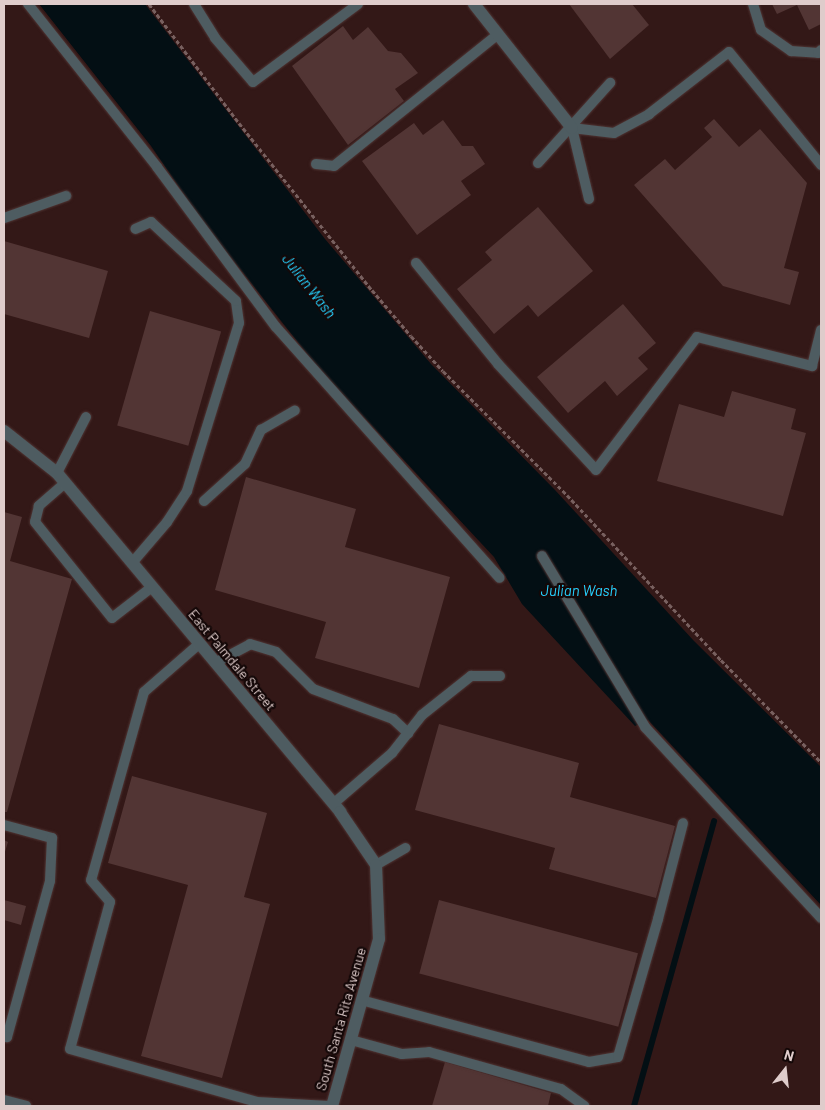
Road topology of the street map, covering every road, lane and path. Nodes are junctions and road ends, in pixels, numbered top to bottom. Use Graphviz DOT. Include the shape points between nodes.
graph roads {
  1 [pos="28,4"];
  2 [pos="149,4"];
  3 [pos="194,4"];
  4 [pos="358,4"];
  5 [pos="474,4"];
  6 [pos="753,4"];
  7 [pos="498,34"];
  8 [pos="821,50"];
  9 [pos="610,83"];
  10 [pos="572,128"];
  11 [pos="538,163"];
  12 [pos="316,164"];
  13 [pos="821,165"];
  14 [pos="66,196"];
  15 [pos="589,199"];
  16 [pos="4,218"];
  17 [pos="135,229"];
  18 [pos="416,263"];
  19 [pos="821,330"];
  20 [pos="295,410"];
  21 [pos="86,417"];
  22 [pos="4,431"];
  23 [pos="57,473"];
  24 [pos="65,483"];
  25 [pos="204,501"];
  26 [pos="542,556"];
  27 [pos="132,563"];
  28 [pos="500,578"];
  29 [pos="152,588"];
  30 [pos="199,644"];
  31 [pos="215,663"];
  32 [pos="500,676"];
  33 [pos="408,733"];
  34 [pos="821,762"];
  35 [pos="333,804"];
  36 [pos="683,823"];
  37 [pos="4,825"];
  38 [pos="406,848"];
  39 [pos="376,866"];
  40 [pos="821,918"];
  41 [pos="361,1000"];
  42 [pos="4,1036"];
  43 [pos="351,1040"];
  44 [pos="4,1100"];
  45 [pos="26,1106"];
  46 [pos="330,1106"];
  47 [pos="584,1106"];
  1 -- 28 [label="lane" via="158,167 276,327"];
  2 -- 34 [label="path" via="263,153 411,336"];
  3 -- 4 [label="lane" via="215,38 253,82"];
  5 -- 7 [label="street"];
  6 -- 8 [label="lane" via="762,30 791,52 818,53"];
  7 -- 10 [label="street"];
  7 -- 12 [label="lane" via="334,166"];
  9 -- 10 [label="lane"];
  10 -- 11 [label="lane"];
  10 -- 13 [label="lane" via="614,133 649,114 728,52"];
  10 -- 15 [label="lane"];
  14 -- 16 [label="lane"];
  17 -- 27 [label="lane" via="151,222 236,301 240,322 187,491 167,522"];
  18 -- 19 [label="lane" via="498,364 596,470 697,337 812,366"];
  20 -- 25 [label="lane" via="261,430 245,464"];
  21 -- 23 [label="lane"];
  22 -- 23 [label="street, East Palmdale Street"];
  23 -- 24 [label="street, East Palmdale Street"];
  24 -- 27 [label="street, East Palmdale Street"];
  24 -- 29 [label="lane" via="40,506 35,522 112,618"];
  26 -- 40 [label="lane" via="645,727"];
  27 -- 29 [label="street, East Palmdale Street"];
  29 -- 30 [label="street, East Palmdale Street"];
  30 -- 31 [label="street, East Palmdale Street"];
  30 -- 46 [label="lane" via="144,692 91,880 110,902 70,1049 257,1102"];
  31 -- 33 [label="lane" via="250,644 276,652 313,689 393,719"];
  31 -- 35 [label="street, East Palmdale Street"];
  32 -- 33 [label="lane" via="471,676 422,715"];
  33 -- 35 [label="lane" via="392,753"];
  35 -- 39 [label="street, East Palmdale Street"];
  36 -- 41 [label="lane" via="618,1057 589,1062"];
  37 -- 42 [label="lane" via="52,838 50,881 7,1037"];
  38 -- 39 [label="lane"];
  39 -- 41 [label="street, South Santa Rita Avenue" via="379,939"];
  41 -- 43 [label="street, South Santa Rita Avenue"];
  43 -- 46 [label="street, South Santa Rita Avenue"];
  43 -- 47 [label="lane" via="402,1054 429,1052 552,1086"];
  44 -- 45 [label="lane"];
}
